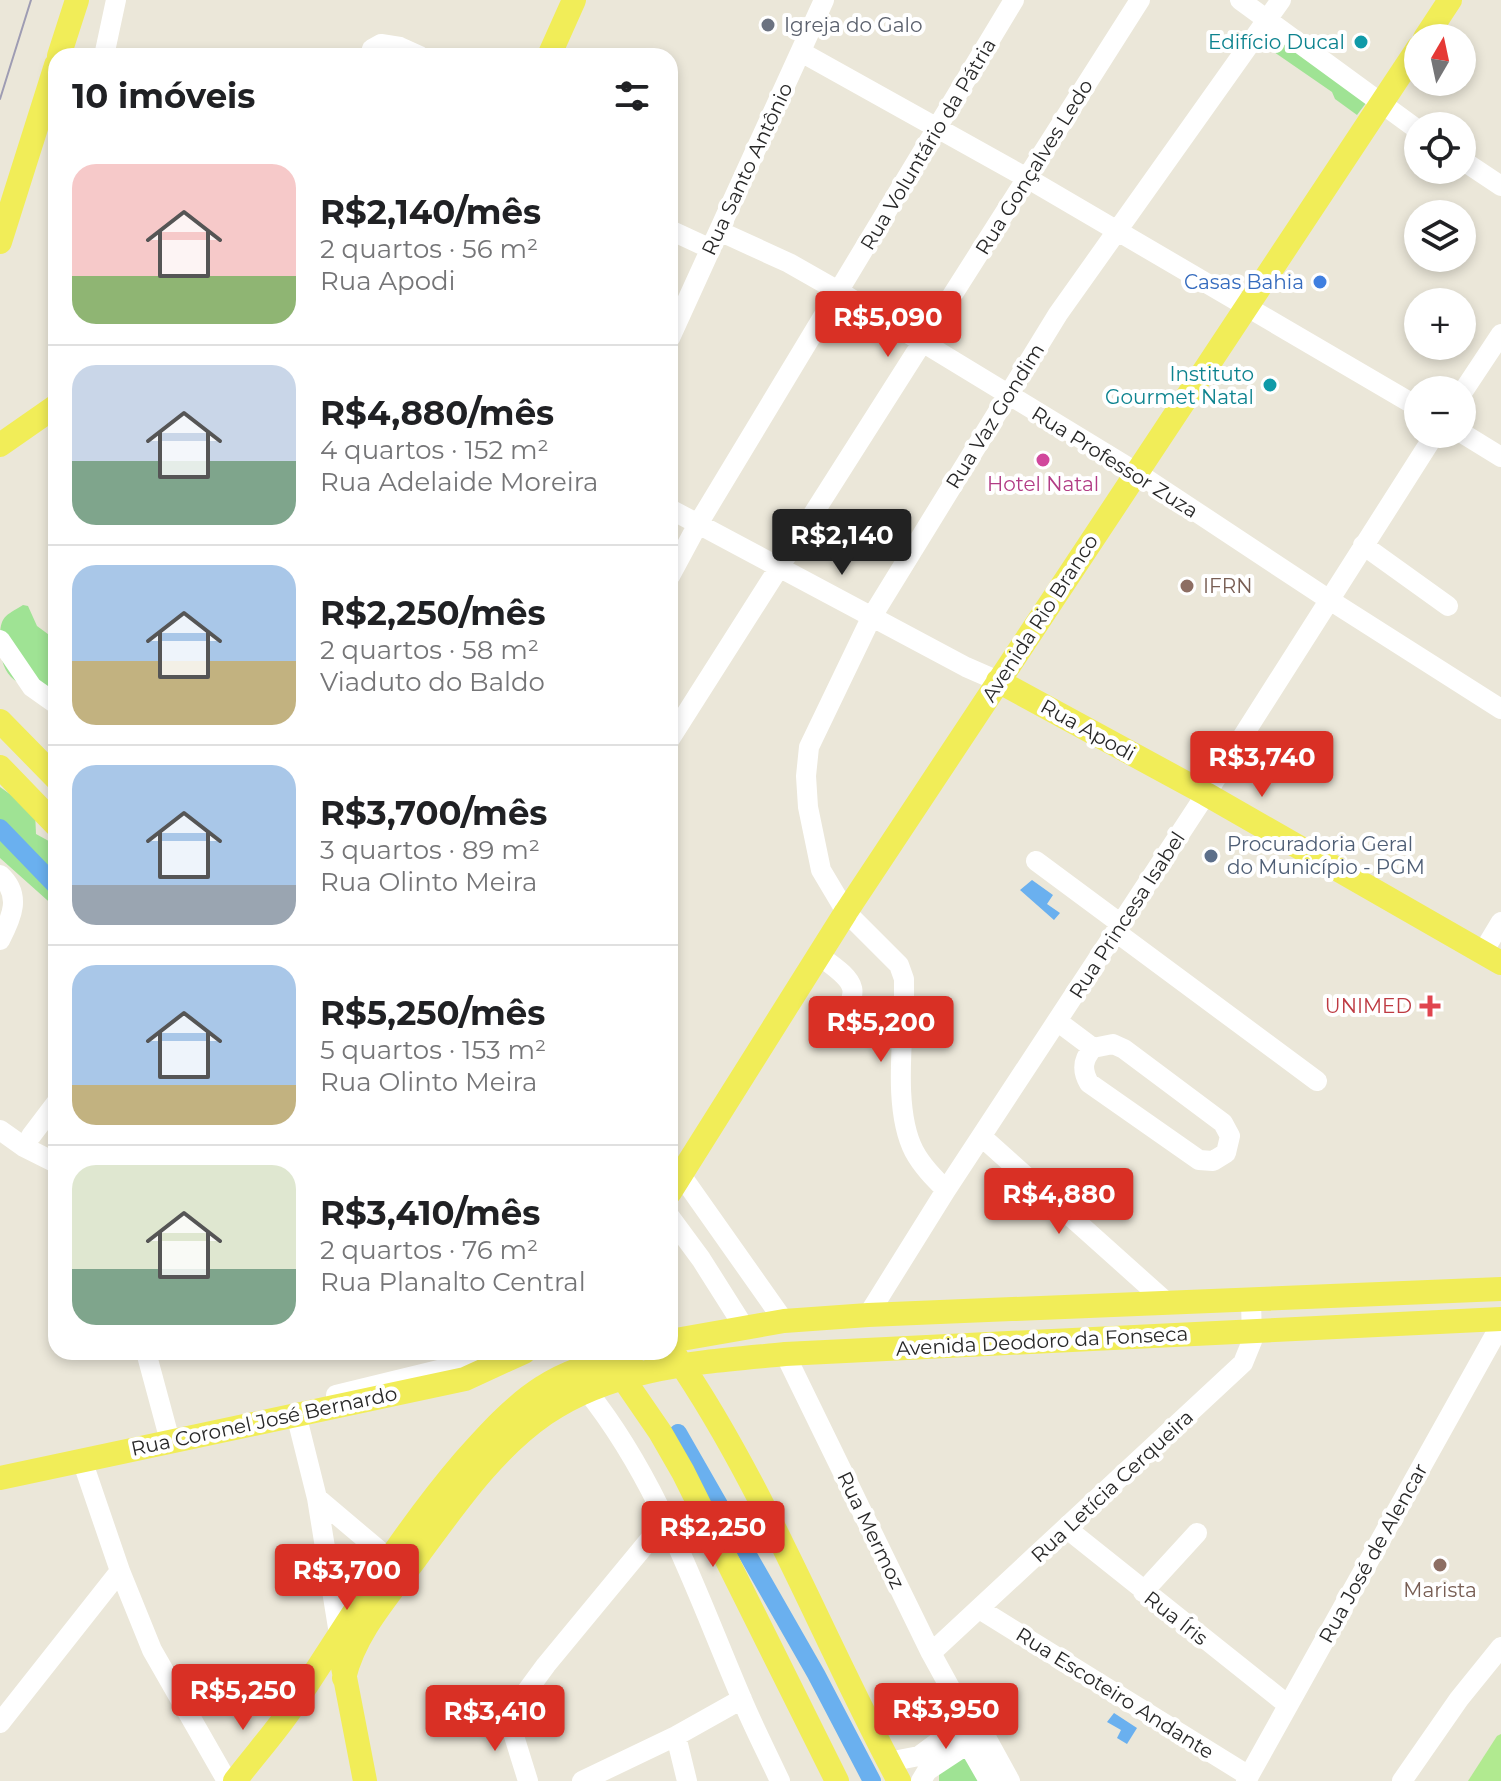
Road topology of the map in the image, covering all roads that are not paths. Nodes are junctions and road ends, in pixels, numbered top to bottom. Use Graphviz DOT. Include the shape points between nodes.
graph roads {
  1 [pos="77,0"];
  2 [pos="116,0"];
  3 [pos="574,0"];
  4 [pos="824,0"];
  5 [pos="1014,0"];
  6 [pos="1140,0"];
  7 [pos="1240,0"];
  8 [pos="1281,0"];
  9 [pos="1450,0"];
  10 [pos="1268,21"];
  11 [pos="1434,24"];
  12 [pos="62,48"];
  13 [pos="106,48"];
  14 [pos="374,48"];
  15 [pos="402,48"];
  16 [pos="553,48"];
  17 [pos="801,52"];
  18 [pos="1404,69"];
  19 [pos="48,90"];
  20 [pos="1381,104"];
  21 [pos="1404,120"];
  22 [pos="938,128"];
  23 [pos="1476,169"];
  24 [pos="1027,178"];
  25 [pos="1501,186"];
  26 [pos="1118,231"];
  27 [pos="678,232"];
  28 [pos="715,240"];
  29 [pos="0,242"];
  30 [pos="840,292"];
  31 [pos="1245,306"];
  32 [pos="678,321"];
  33 [pos="1501,334"];
  34 [pos="923,343"];
  35 [pos="1473,376"];
  36 [pos="1007,394"];
  37 [pos="1404,399"];
  38 [pos="48,412"];
  39 [pos="1476,442"];
  40 [pos="0,445"];
  41 [pos="1426,448"];
  42 [pos="1501,457"];
  43 [pos="1136,472"];
  44 [pos="678,513"];
  45 [pos="698,524"];
  46 [pos="1363,545"];
  47 [pos="678,561"];
  48 [pos="779,568"];
  49 [pos="1328,599"];
  50 [pos="1448,606"];
  51 [pos="871,618"];
  52 [pos="0,640"];
  53 [pos="998,681"];
  54 [pos="48,698"];
  55 [pos="1501,709"];
  56 [pos="0,721"];
  57 [pos="678,726"];
  58 [pos="0,767"];
  59 [pos="48,769"];
  60 [pos="1206,794"];
  61 [pos="48,817"];
  62 [pos="1036,861"];
  63 [pos="0,875"];
  64 [pos="846,912"];
  65 [pos="1501,922"];
  66 [pos="1118,928"];
  67 [pos="0,940"];
  68 [pos="818,955"];
  69 [pos="1492,958"];
  70 [pos="1057,1021"];
  71 [pos="830,1037"];
  72 [pos="1093,1048"];
  73 [pos="1317,1081"];
  74 [pos="48,1114"];
  75 [pos="0,1130"];
  76 [pos="31,1136"];
  77 [pos="982,1137"];
  78 [pos="48,1158"];
  79 [pos="678,1179"];
  80 [pos="678,1187"];
  81 [pos="946,1190"];
  82 [pos="678,1228"];
  83 [pos="729,1243"];
  84 [pos="701,1259"];
  85 [pos="1501,1289"];
  86 [pos="1403,1293"];
  87 [pos="1251,1300"];
  88 [pos="1165,1301"];
  89 [pos="1078,1306"];
  90 [pos="868,1315"];
  91 [pos="784,1321"];
  92 [pos="1501,1322"];
  93 [pos="1399,1324"];
  94 [pos="744,1327"];
  95 [pos="1252,1331"];
  96 [pos="1081,1338"];
  97 [pos="678,1339"];
  98 [pos="785,1354"];
  99 [pos="678,1359"];
  100 [pos="148,1360"];
  101 [pos="462,1360"];
  102 [pos="507,1360"];
  103 [pos="609,1360"];
  104 [pos="619,1360"];
  105 [pos="582,1380"];
  106 [pos="296,1414"];
  107 [pos="169,1438"];
  108 [pos="82,1460"];
  109 [pos="0,1471"];
  110 [pos="0,1478"];
  111 [pos="317,1498"];
  112 [pos="665,1521"];
  113 [pos="1066,1528"];
  114 [pos="1197,1533"];
  115 [pos="397,1566"];
  116 [pos="120,1571"];
  117 [pos="1143,1592"];
  118 [pos="981,1610"];
  119 [pos="339,1634"];
  120 [pos="1501,1647"];
  121 [pos="931,1653"];
  122 [pos="344,1678"];
  123 [pos="742,1699"];
  124 [pos="1288,1705"];
  125 [pos="0,1723"];
  126 [pos="971,1731"];
  127 [pos="676,1736"];
  128 [pos="894,1771"];
  129 [pos="1247,1779"];
  130 [pos="227,1781"];
  131 [pos="235,1781"];
  132 [pos="365,1781"];
  133 [pos="528,1781"];
  134 [pos="582,1781"];
  135 [pos="687,1781"];
  136 [pos="780,1781"];
  137 [pos="837,1781"];
  138 [pos="921,1781"];
  139 [pos="989,1781"];
  140 [pos="1010,1781"];
  141 [pos="1402,1781"];
  1 -- 12 [label="main road"];
  2 -- 13 [label="street"];
  3 -- 16 [label="main road"];
  4 -- 17 [label="street, Rua Santo Antônio"];
  5 -- 22 [label="street, Rua Voluntário da Pátria"];
  6 -- 24 [label="street, Rua Gonçalves Ledo"];
  7 -- 10 [label="street"];
  8 -- 10 [label="street, Rua Vaz Gondim"];
  9 -- 11 [label="main road"];
  10 -- 20 [label="street"];
  10 -- 26 [label="street, Rua Vaz Gondim"];
  14 -- 15 [label="street"];
  17 -- 22 [label="street"];
  17 -- 28 [label="street, Rua Santo Antônio"];
  18 -- 20 [label="main road, Avenida Rio Branco"];
  19 -- 29 [label="main road"];
  20 -- 21 [label="street"];
  20 -- 31 [label="main road, Avenida Rio Branco"];
  22 -- 24 [label="street"];
  22 -- 30 [label="street, Rua Voluntário da Pátria"];
  23 -- 25 [label="street"];
  24 -- 26 [label="street"];
  24 -- 34 [label="street, Rua Gonçalves Ledo"];
  26 -- 31 [label="street"];
  26 -- 36 [label="street, Rua Vaz Gondim"];
  27 -- 28 [label="street, Rua Professor Zuza"];
  28 -- 30 [label="street, Rua Professor Zuza" via="789,263"];
  28 -- 32 [label="street, Rua Santo Antônio"];
  30 -- 34 [label="street, Rua Professor Zuza"];
  30 -- 45 [label="street, Rua Voluntário da Pátria"];
  31 -- 37 [label="street"];
  31 -- 43 [label="main road, Avenida Rio Branco"];
  33 -- 35 [label="street"];
  34 -- 36 [label="street, Rua Professor Zuza"];
  34 -- 48 [label="street, Rua Gonçalves Ledo"];
  36 -- 43 [label="street, Rua Professor Zuza"];
  36 -- 51 [label="street, Rua Vaz Gondim"];
  38 -- 40 [label="main road"];
  39 -- 42 [label="street"];
  41 -- 46 [label="street, Rua Princesa Isabel"];
  43 -- 49 [label="street, Rua Professor Zuza"];
  43 -- 53 [label="main road, Avenida Rio Branco"];
  44 -- 45 [label="street, Rua Apodi"];
  45 -- 47 [label="street, Rua Voluntário da Pátria"];
  45 -- 48 [label="street, Rua Apodi"];
  46 -- 49 [label="street, Rua Princesa Isabel"];
  46 -- 50 [label="street"];
  48 -- 51 [label="street, Rua Apodi"];
  48 -- 57 [label="street, Rua Gonçalves Ledo"];
  49 -- 55 [label="street, Rua Professor Zuza"];
  49 -- 60 [label="street, Rua Princesa Isabel"];
  51 -- 53 [label="street, Rua Apodi"];
  51 -- 64 [label="street, Rua Vaz Gondim" via="809,747 806,776 821,870"];
  52 -- 54 [label="street" via="32,687"];
  53 -- 60 [label="main road, Rua Apodi"];
  53 -- 64 [label="main road, Avenida Rio Branco"];
  56 -- 59 [label="main road"];
  58 -- 61 [label="main road"];
  60 -- 66 [label="street, Rua Princesa Isabel"];
  60 -- 69 [label="main road, Rua Apodi"];
  62 -- 66 [label="street"];
  63 -- 67 [label="street" via="13,892 14,907"];
  64 -- 68 [label="main road, Avenida Rio Branco"];
  64 -- 81 [label="street, Rua Vaz Gondim" via="899,965 904,979 902,1094 907,1135 922,1165"];
  65 -- 69 [label="street"];
  66 -- 70 [label="street, Rua Princesa Isabel"];
  66 -- 73 [label="street"];
  68 -- 71 [label="street" via="853,983 852,1001"];
  68 -- 79 [label="main road, Avenida Rio Branco"];
  70 -- 72 [label="street"];
  70 -- 77 [label="street, Rua Princesa Isabel"];
  72 -- 72 [label="street" via="1113,1044 1124,1049 1223,1123 1230,1136 1226,1153 1213,1161 1199,1160 1089,1083 1084,1062"];
  74 -- 76 [label="street"];
  75 -- 78 [label="street"];
  77 -- 81 [label="street, Rua Princesa Isabel"];
  77 -- 88 [label="street"];
  80 -- 83 [label="street"];
  81 -- 90 [label="street, Rua Princesa Isabel"];
  82 -- 84 [label="street"];
  83 -- 84 [label="street"];
  83 -- 91 [label="street"];
  84 -- 94 [label="street"];
  85 -- 86 [label="main road, Avenida Deodoro da Fonseca"];
  86 -- 87 [label="main road, Avenida Deodoro da Fonseca"];
  86 -- 93 [label="main road" via="1388,1310"];
  87 -- 88 [label="main road, Avenida Deodoro da Fonseca"];
  87 -- 95 [label="street, Rua Letícia Cerqueira"];
  88 -- 89 [label="main road, Avenida Deodoro da Fonseca"];
  89 -- 90 [label="main road, Avenida Deodoro da Fonseca"];
  89 -- 96 [label="main road"];
  90 -- 91 [label="main road, Avenida Deodoro da Fonseca"];
  91 -- 94 [label="main road, Avenida Deodoro da Fonseca"];
  92 -- 93 [label="main road, Avenida Deodoro da Fonseca"];
  92 -- 124 [label="street, Rua José de Alencar"];
  93 -- 95 [label="main road, Avenida Deodoro da Fonseca"];
  94 -- 97 [label="main road, Avenida Deodoro da Fonseca"];
  95 -- 96 [label="main road, Avenida Deodoro da Fonseca"];
  95 -- 113 [label="street, Rua Letícia Cerqueira" via="1243,1363"];
  96 -- 98 [label="main road, Avenida Deodoro da Fonseca"];
  98 -- 105 [label="main road, Avenida Deodoro da Fonseca"];
  98 -- 121 [label="street, Rua Mermoz"];
  99 -- 128 [label="main road" via="738,1456"];
  100 -- 107 [label="street"];
  101 -- 107 [label="street, Rua Coronel José Bernardo"];
  102 -- 106 [label="main road, Rua Coronel José Bernardo" via="465,1379"];
  103 -- 137 [label="main road" via="683,1472"];
  104 -- 105 [label="main road"];
  105 -- 112 [label="street" via="641,1469"];
  105 -- 115 [label="main road" via="544,1386 512,1410 445,1483"];
  106 -- 107 [label="main road, Rua Coronel José Bernardo"];
  106 -- 111 [label="street"];
  107 -- 108 [label="main road, Rua Coronel José Bernardo"];
  107 -- 109 [label="street, Rua Coronel José Bernardo"];
  108 -- 110 [label="main road, Rua Coronel José Bernardo"];
  108 -- 116 [label="street"];
  111 -- 115 [label="street"];
  111 -- 119 [label="street"];
  112 -- 123 [label="street"];
  112 -- 133 [label="street" via="515,1707 516,1747"];
  113 -- 117 [label="street, Rua Íris"];
  113 -- 118 [label="street, Rua Letícia Cerqueira"];
  114 -- 117 [label="street"];
  115 -- 119 [label="main road"];
  115 -- 122 [label="main road" via="355,1645"];
  116 -- 125 [label="street"];
  116 -- 130 [label="street" via="152,1650"];
  117 -- 124 [label="street, Rua Íris"];
  118 -- 121 [label="street, Rua Letícia Cerqueira"];
  118 -- 129 [label="street, Rua Escoteiro Andante"];
  119 -- 122 [label="main road"];
  119 -- 131 [label="main road" via="289,1712"];
  120 -- 141 [label="street"];
  121 -- 126 [label="street, Rua Mermoz"];
  122 -- 132 [label="main road"];
  123 -- 127 [label="street"];
  123 -- 136 [label="street"];
  124 -- 129 [label="street, Rua José de Alencar"];
  126 -- 128 [label="street"];
  126 -- 138 [label="street"];
  126 -- 139 [label="street"];
  126 -- 140 [label="street"];
  127 -- 134 [label="street"];
  127 -- 135 [label="street"];
}
